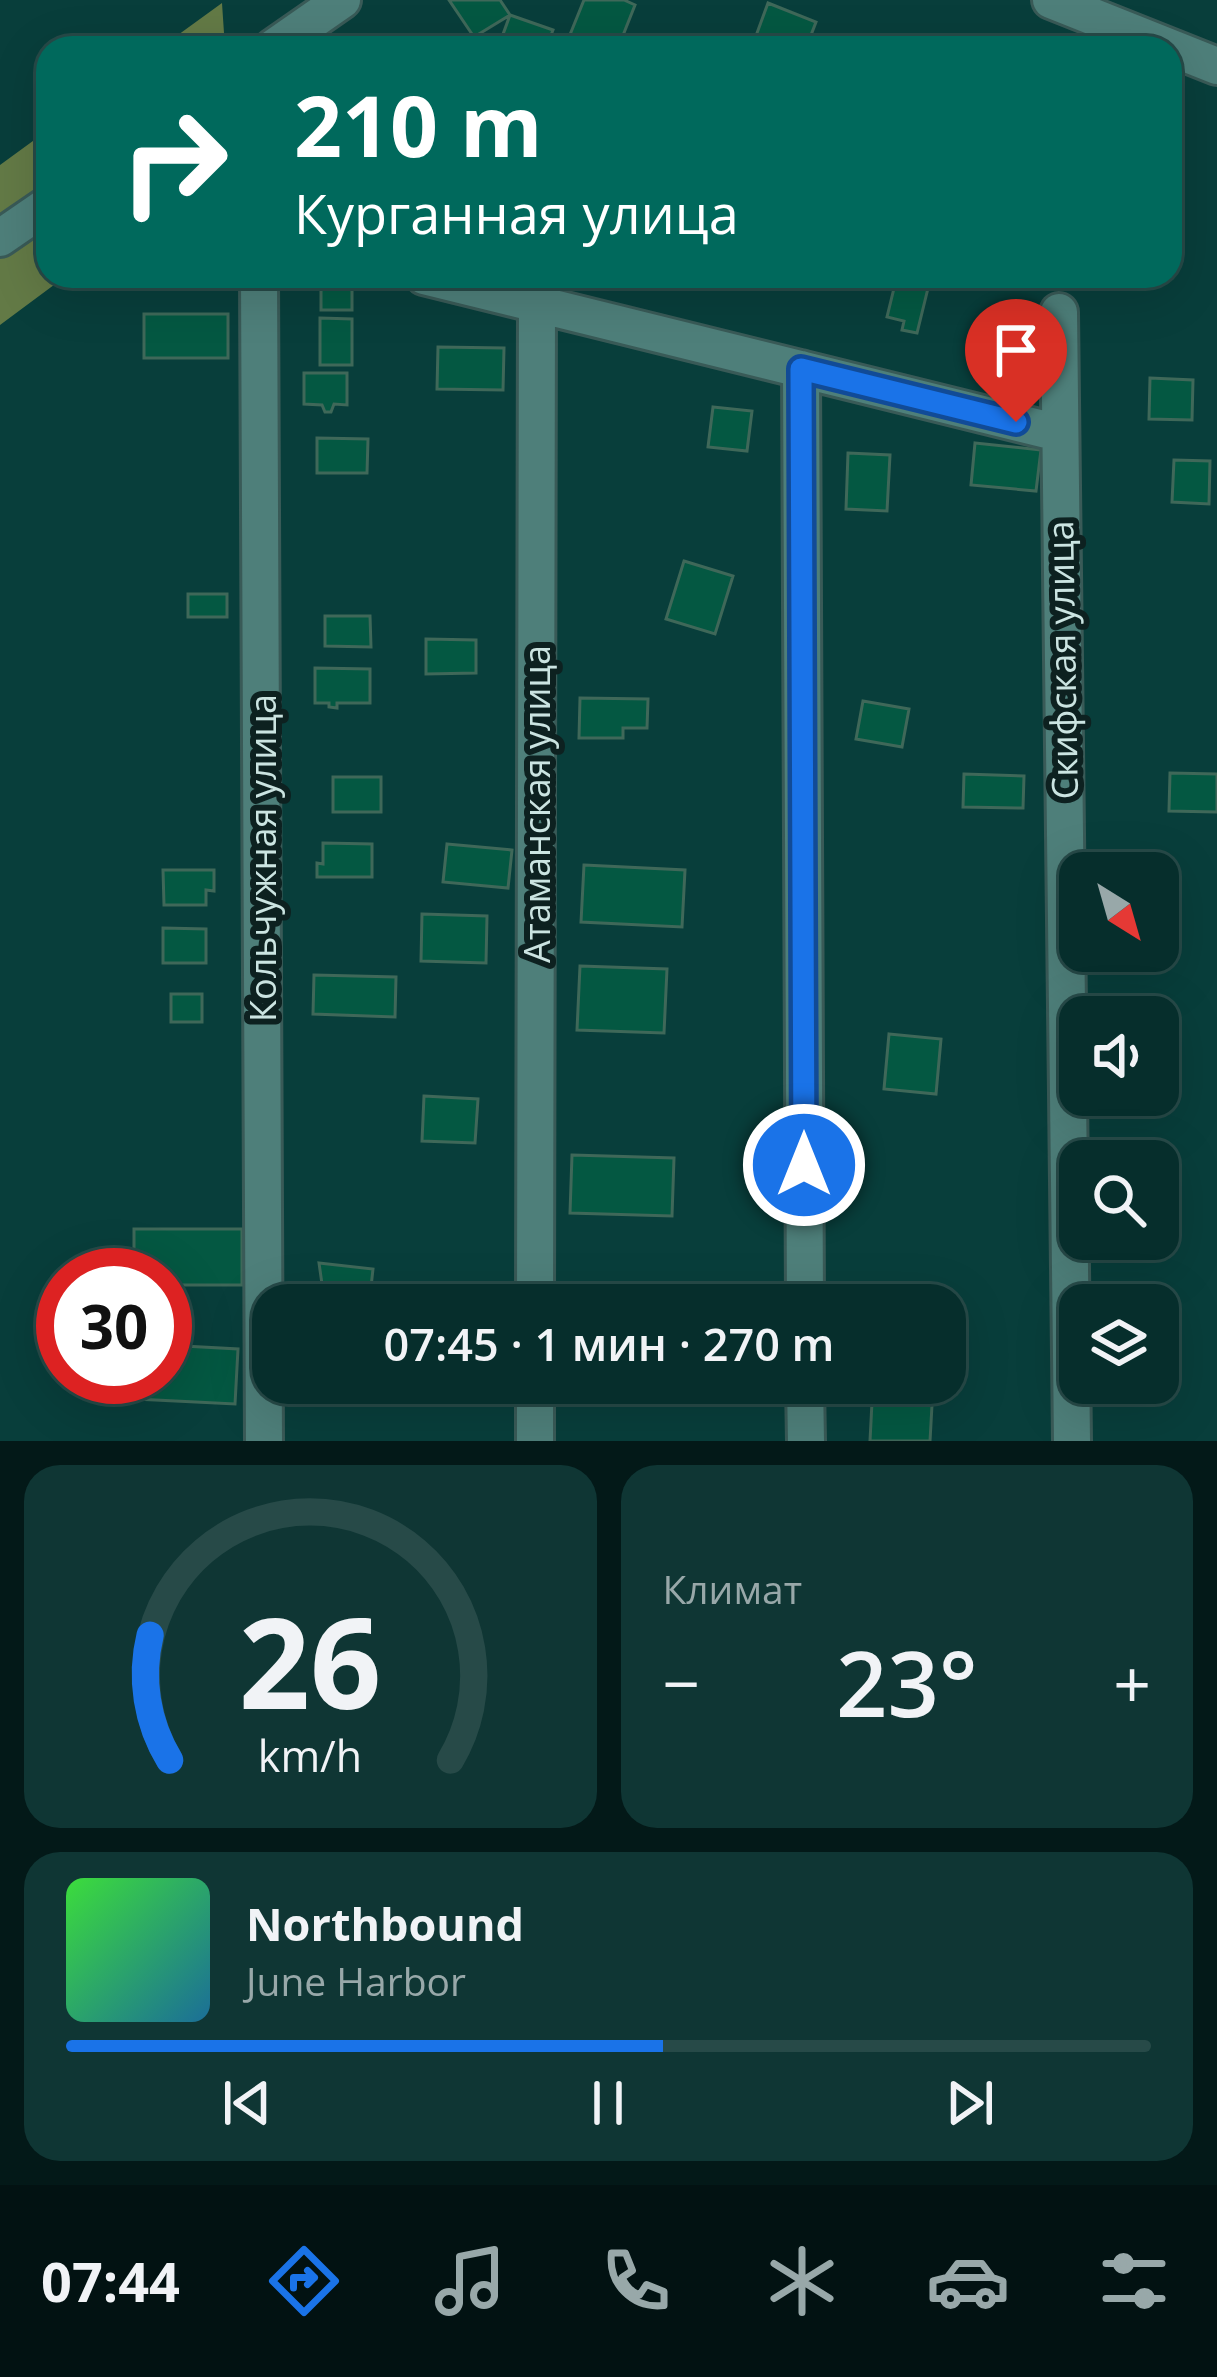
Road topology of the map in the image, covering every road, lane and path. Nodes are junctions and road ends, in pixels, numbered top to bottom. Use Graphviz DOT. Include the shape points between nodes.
graph roads {
  1 [pos="342,0"];
  2 [pos="1051,0"];
  3 [pos="290,36"];
  4 [pos="1142,36"];
  5 [pos="1182,52"];
  6 [pos="1217,66"];
  7 [pos="36,213"];
  8 [pos="0,238"];
  9 [pos="259,288"];
  10 [pos="472,288"];
  11 [pos="537,304"];
  12 [pos="1058,312"];
  13 [pos="801,369"];
  14 [pos="1059,433"];
  15 [pos="535,1284"];
  16 [pos="805,1284"];
  17 [pos="535,1404"];
  18 [pos="805,1404"];
  19 [pos="265,1441"];
  20 [pos="535,1441"];
  21 [pos="806,1441"];
  22 [pos="1072,1441"];
  1 -- 3 [label="street"];
  2 -- 4 [label="street"];
  5 -- 6 [label="street"];
  7 -- 8 [label="street"];
  9 -- 19 [label="street, Кольчужная улица"];
  10 -- 11 [label="street"];
  11 -- 13 [label="street"];
  11 -- 15 [label="street, Атаманская улица"];
  12 -- 14 [label="street, Скифская улица"];
  13 -- 14 [label="street"];
  13 -- 16 [label="street"];
  14 -- 22 [label="street, Скифская улица"];
  17 -- 20 [label="street"];
  18 -- 21 [label="street"];
}
